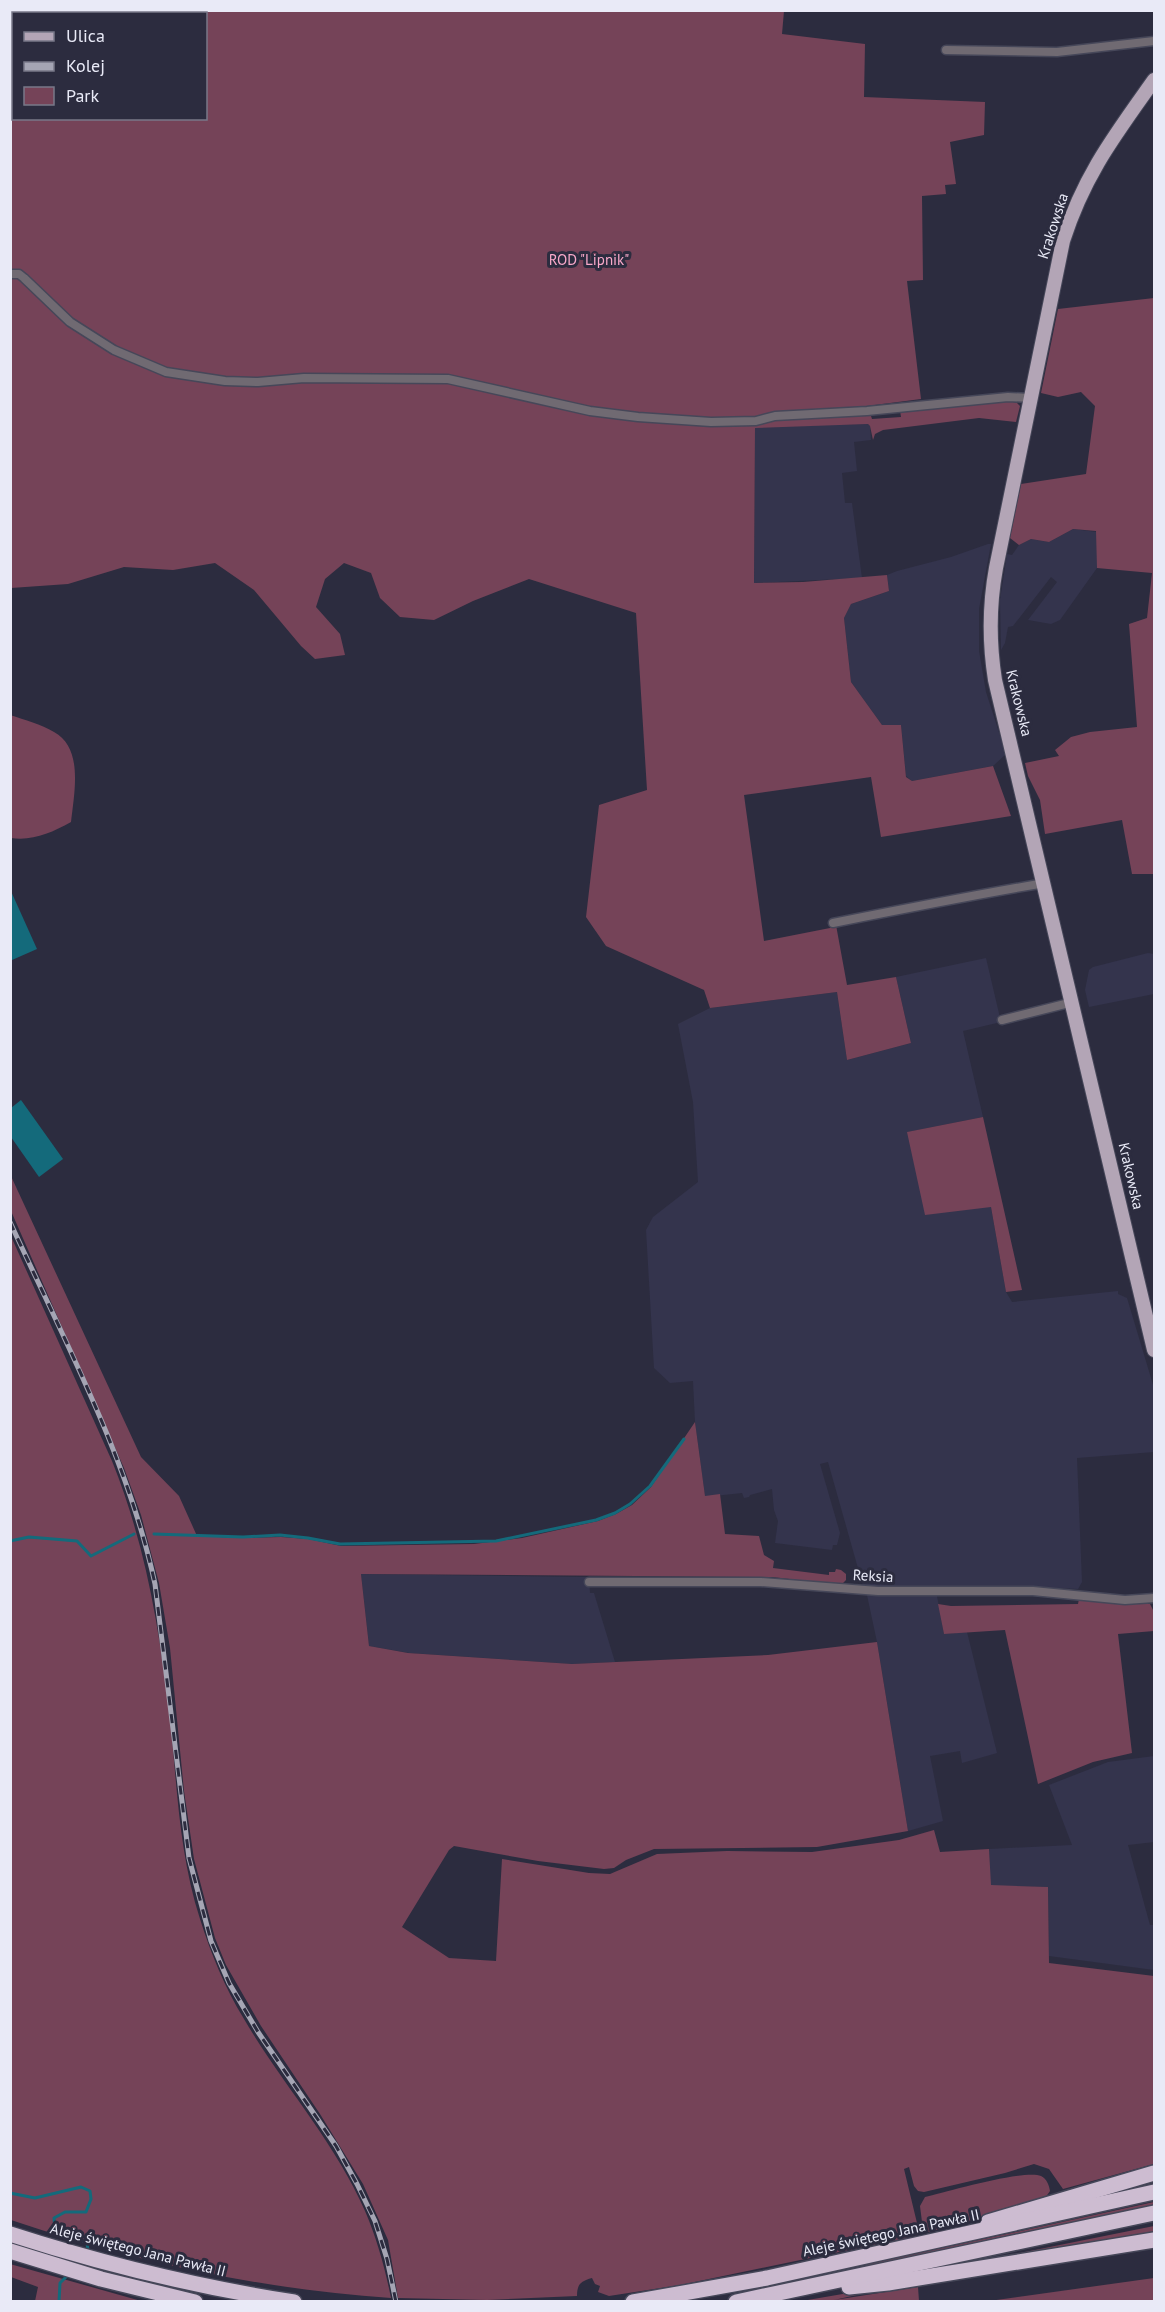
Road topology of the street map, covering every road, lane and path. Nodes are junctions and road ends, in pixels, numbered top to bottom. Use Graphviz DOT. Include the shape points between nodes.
graph roads {
  1 [pos="1155,41"];
  2 [pos="946,50"];
  3 [pos="1155,80"];
  4 [pos="10,274"];
  5 [pos="1030,398"];
  6 [pos="1045,883"];
  7 [pos="833,923"];
  8 [pos="1073,1002"];
  9 [pos="1002,1020"];
  10 [pos="1155,1350"];
  11 [pos="589,1582"];
  12 [pos="1155,1598"];
  13 [pos="1155,2173"];
  14 [pos="1155,2192"];
  15 [pos="1155,2213"];
  16 [pos="10,2234"];
  17 [pos="1155,2240"];
  18 [pos="932,2243"];
  19 [pos="10,2251"];
  20 [pos="757,2298"];
  21 [pos="195,2301"];
  22 [pos="294,2301"];
  23 [pos="633,2301"];
  24 [pos="736,2301"];
  1 -- 2 [label="street" via="1057,52"];
  3 -- 5 [label="main road, Krakowska" via="1102,153 1076,202 1057,266"];
  4 -- 5 [label="street" via="19,274 70,322 114,350 166,372 225,381 448,379 608,414 711,422"];
  5 -- 6 [label="main road, Krakowska" via="994,576 990,640 995,680"];
  6 -- 7 [label="street"];
  6 -- 8 [label="main road, Krakowska"];
  8 -- 9 [label="street"];
  8 -- 10 [label="main road, Krakowska"];
  11 -- 12 [label="street, Reksia" via="761,1582 878,1591 1033,1591 1125,1600"];
  13 -- 18 [label="highway" via="1008,2214"];
  14 -- 18 [label="highway, Aleje świętego Jana Pawła II"];
  15 -- 20 [label="highway"];
  16 -- 22 [label="highway, Aleje świętego Jana Pawła II" via="171,2279"];
  17 -- 20 [label="highway" via="888,2283"];
  18 -- 23 [label="highway, Aleje świętego Jana Pawła II"];
  19 -- 21 [label="highway" via="101,2279"];
  20 -- 24 [label="highway"];
}
